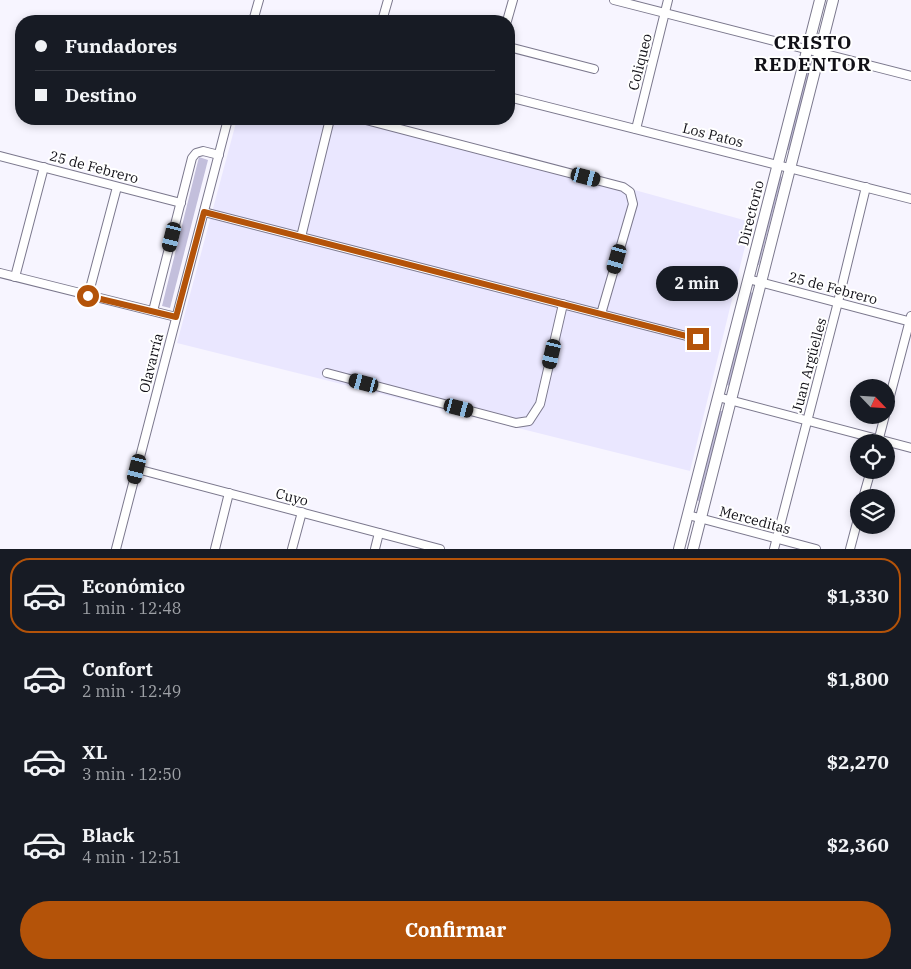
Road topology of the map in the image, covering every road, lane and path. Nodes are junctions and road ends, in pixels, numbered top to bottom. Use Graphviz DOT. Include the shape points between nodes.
graph roads {
  1 [pos="258,0"];
  2 [pos="388,0"];
  3 [pos="513,0"];
  4 [pos="614,0"];
  5 [pos="668,0"];
  6 [pos="820,0"];
  7 [pos="833,0"];
  8 [pos="665,13"];
  9 [pos="254,15"];
  10 [pos="384,15"];
  11 [pos="509,15"];
  12 [pos="515,49"];
  13 [pos="807,49"];
  14 [pos="820,53"];
  15 [pos="594,69"];
  16 [pos="911,76"];
  17 [pos="515,99"];
  18 [pos="226,125"];
  19 [pos="329,125"];
  20 [pos="385,125"];
  21 [pos="636,129"];
  22 [pos="219,154"];
  23 [pos="0,156"];
  24 [pos="777,164"];
  25 [pos="44,167"];
  26 [pos="791,168"];
  27 [pos="117,187"];
  28 [pos="866,187"];
  29 [pos="911,199"];
  30 [pos="181,202"];
  31 [pos="204,212"];
  32 [pos="301,237"];
  33 [pos="0,273"];
  34 [pos="15,277"];
  35 [pos="748,279"];
  36 [pos="761,282"];
  37 [pos="88,296"];
  38 [pos="838,302"];
  39 [pos="563,304"];
  40 [pos="153,311"];
  41 [pos="601,314"];
  42 [pos="176,317"];
  43 [pos="911,320"];
  44 [pos="698,339"];
  45 [pos="326,373"];
  46 [pos="895,379"];
  47 [pos="718,397"];
  48 [pos="731,400"];
  49 [pos="807,420"];
  50 [pos="854,434"];
  51 [pos="895,445"];
  52 [pos="911,448"];
  53 [pos="137,469"];
  54 [pos="229,493"];
  55 [pos="302,512"];
  56 [pos="688,515"];
  57 [pos="701,519"];
  58 [pos="379,533"];
  59 [pos="854,534"];
  60 [pos="776,538"];
  61 [pos="116,549"];
  62 [pos="215,549"];
  63 [pos="292,549"];
  64 [pos="374,549"];
  65 [pos="440,549"];
  66 [pos="679,549"];
  67 [pos="693,549"];
  68 [pos="774,549"];
  69 [pos="816,549"];
  70 [pos="850,549"];
  1 -- 9 [label="street"];
  2 -- 10 [label="street"];
  3 -- 11 [label="street"];
  4 -- 8 [label="street"];
  5 -- 8 [label="street, Coliqueo"];
  6 -- 13 [label="main road, Directorio"];
  7 -- 14 [label="main road, Directorio"];
  8 -- 13 [label="street"];
  8 -- 21 [label="street, Coliqueo"];
  12 -- 15 [label="street"];
  13 -- 14 [label="street"];
  13 -- 24 [label="main road, Directorio"];
  14 -- 16 [label="street"];
  14 -- 26 [label="main road, Directorio"];
  17 -- 21 [label="street, Los Patos"];
  18 -- 22 [label="street, Olavarría"];
  19 -- 32 [label="street"];
  20 -- 41 [label="street" via="623,187 630,192 633,204"];
  21 -- 24 [label="street, Los Patos"];
  22 -- 30 [label="street" via="196,152"];
  22 -- 31 [label="street, Olavarría"];
  23 -- 25 [label="street, 25 de Febrero"];
  24 -- 26 [label="street, Los Patos"];
  24 -- 35 [label="main road, Directorio"];
  25 -- 27 [label="street, 25 de Febrero"];
  25 -- 34 [label="street"];
  26 -- 28 [label="street, Los Patos"];
  26 -- 36 [label="main road, Directorio"];
  27 -- 30 [label="street, 25 de Febrero"];
  27 -- 37 [label="street"];
  28 -- 29 [label="street, Los Patos"];
  28 -- 38 [label="street, Juan Argüelles"];
  30 -- 40 [label="street"];
  31 -- 32 [label="street"];
  31 -- 42 [label="street, Olavarría"];
  32 -- 39 [label="street"];
  33 -- 34 [label="street"];
  34 -- 37 [label="street"];
  35 -- 36 [label="street, 25 de Febrero"];
  35 -- 47 [label="main road, Directorio"];
  36 -- 38 [label="street, 25 de Febrero"];
  36 -- 48 [label="main road, Directorio"];
  37 -- 40 [label="street"];
  38 -- 43 [label="street, 25 de Febrero"];
  38 -- 49 [label="street, Juan Argüelles"];
  39 -- 41 [label="street"];
  39 -- 45 [label="street" via="540,404 529,421 516,423"];
  40 -- 42 [label="street"];
  41 -- 44 [label="street"];
  42 -- 53 [label="street, Olavarría"];
  43 -- 46 [label="street"];
  47 -- 48 [label="street"];
  47 -- 56 [label="main road, Directorio"];
  48 -- 49 [label="street"];
  48 -- 57 [label="main road, Directorio"];
  49 -- 50 [label="street"];
  49 -- 60 [label="street, Juan Argüelles"];
  51 -- 52 [label="street"];
  53 -- 54 [label="street, Cuyo"];
  53 -- 61 [label="street, Olavarría"];
  54 -- 55 [label="street, Cuyo"];
  54 -- 62 [label="street"];
  55 -- 58 [label="street, Cuyo"];
  55 -- 63 [label="street"];
  56 -- 57 [label="street, Merceditas"];
  56 -- 66 [label="main road, Directorio"];
  57 -- 60 [label="street, Merceditas"];
  57 -- 67 [label="main road, Directorio"];
  58 -- 64 [label="street"];
  58 -- 65 [label="street, Cuyo"];
  59 -- 70 [label="street"];
  60 -- 68 [label="street, Juan Argüelles"];
  60 -- 69 [label="street, Merceditas"];
}
